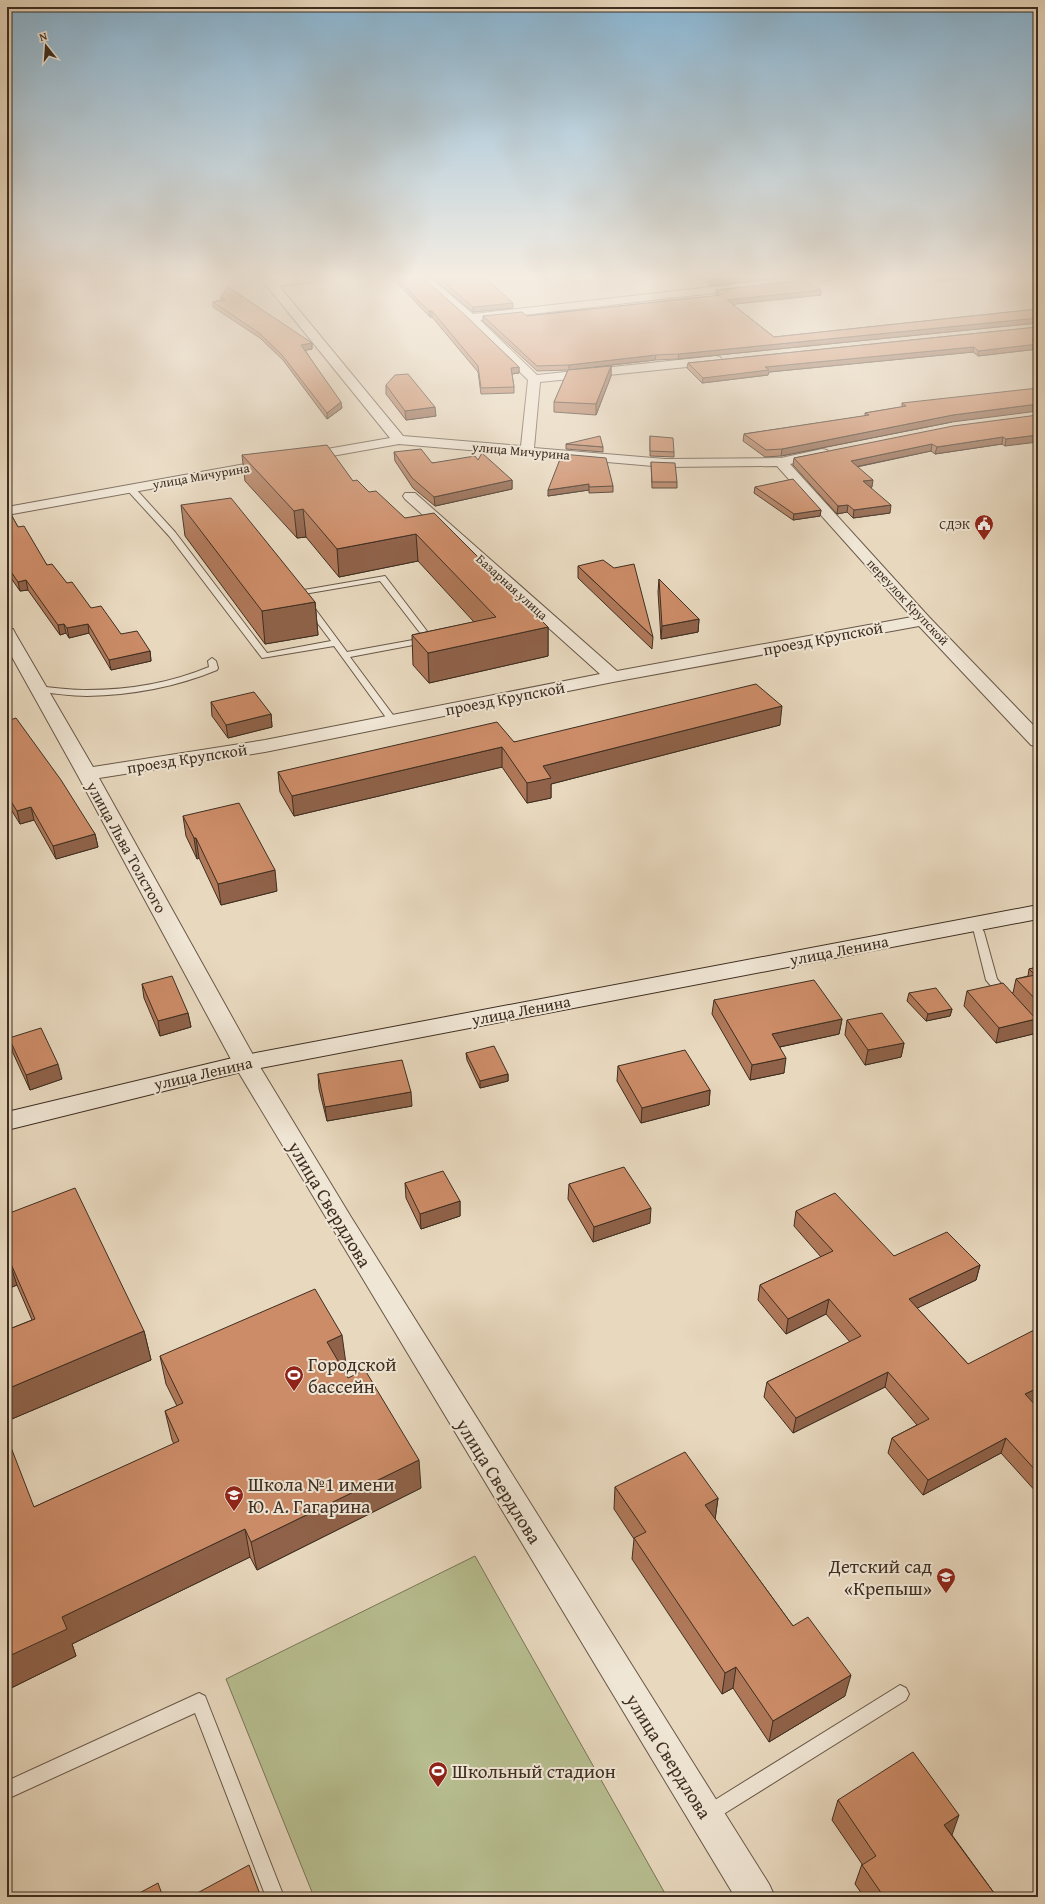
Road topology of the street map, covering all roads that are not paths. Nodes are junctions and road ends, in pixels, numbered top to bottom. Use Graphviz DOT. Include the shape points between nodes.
graph roads {
  1 [pos="337,365"];
  2 [pos="519,365"];
  3 [pos="673,365"];
  4 [pos="534,379"];
  5 [pos="399,440"];
  6 [pos="527,451"];
  7 [pos="835,451"];
  8 [pos="781,462"];
  9 [pos="131,489"];
  10 [pos="410,496"];
  11 [pos="7,511"];
  12 [pos="923,620"];
  13 [pos="7,633"];
  14 [pos="336,643"];
  15 [pos="345,655"];
  16 [pos="212,661"];
  17 [pos="613,677"];
  18 [pos="38,689"];
  19 [pos="393,721"];
  20 [pos="1038,741"];
  21 [pos="87,774"];
  22 [pos="1038,912"];
  23 [pos="974,924"];
  24 [pos="1038,1030"];
  25 [pos="245,1063"];
  26 [pos="7,1121"];
  27 [pos="900,1694"];
  28 [pos="7,1790"];
  29 [pos="706,1815"];
  30 [pos="275,1897"];
  31 [pos="756,1897"];
  1 -- 5 [label="street"];
  2 -- 4 [label="street"];
  3 -- 4 [label="street"];
  4 -- 6 [label="street"];
  5 -- 6 [label="street, улица Мичурина"];
  5 -- 9 [label="street, улица Мичурина"];
  6 -- 8 [label="street, улица Мичурина" via="664,463"];
  7 -- 8 [label="street, улица Мичурина"];
  8 -- 12 [label="street, переулок Крупской"];
  9 -- 11 [label="street, улица Мичурина"];
  9 -- 14 [label="lane" via="176,533 265,656"];
  10 -- 17 [label="street, Базарная улица"];
  12 -- 17 [label="street, проезд Крупской"];
  12 -- 20 [label="street, переулок Крупской"];
  13 -- 18 [label="street, улица Льва Толстого"];
  14 -- 15 [label="lane"];
  14 -- 15 [label="lane" via="297,590 382,578 429,639"];
  15 -- 19 [label="lane"];
  16 -- 18 [label="lane" via="214,668 193,678 122,691 86,693"];
  17 -- 19 [label="street, проезд Крупской"];
  18 -- 21 [label="street, улица Льва Толстого"];
  19 -- 21 [label="street, проезд Крупской" via="265,746"];
  21 -- 25 [label="street, улица Льва Толстого"];
  22 -- 23 [label="street, улица Ленина"];
  23 -- 24 [label="lane" via="979,932 992,980"];
  23 -- 25 [label="street, улица Ленина"];
  25 -- 26 [label="street, улица Ленина"];
  25 -- 29 [label="street, улица Свердлова"];
  27 -- 29 [label="lane"];
  28 -- 30 [label="lane" via="199,1702"];
  29 -- 31 [label="street, улица Свердлова"];
}
